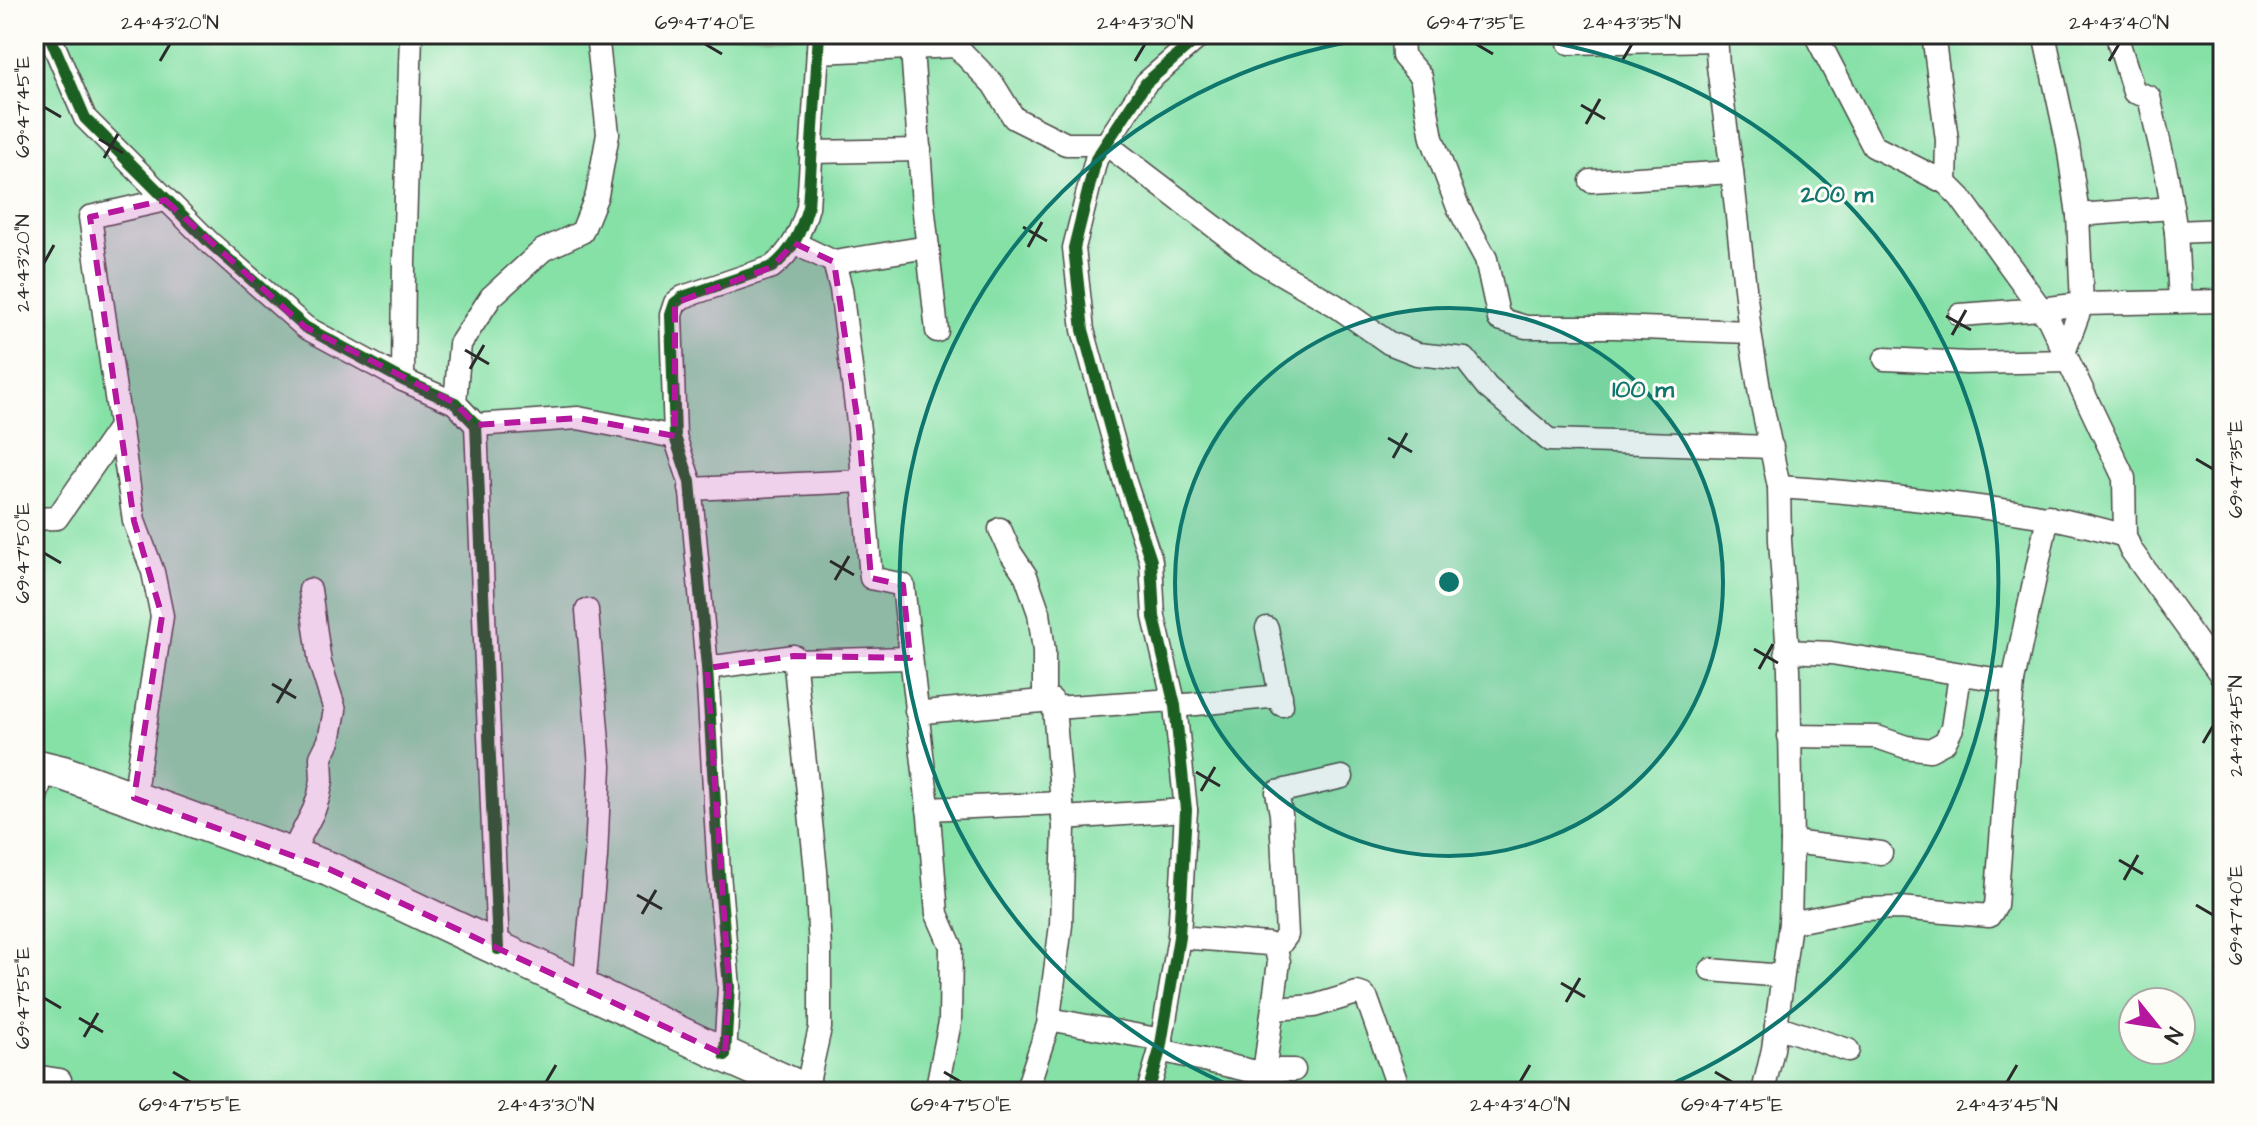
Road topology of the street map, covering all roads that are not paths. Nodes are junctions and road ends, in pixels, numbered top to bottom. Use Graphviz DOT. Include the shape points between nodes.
graph roads {
  1 [pos="49,34"];
  2 [pos="411,34"];
  3 [pos="597,34"];
  4 [pos="1202,34"];
  5 [pos="1402,34"];
  6 [pos="1815,34"];
  7 [pos="1933,34"];
  8 [pos="2044,34"];
  9 [pos="2118,34"];
  10 [pos="1717,37"];
  11 [pos="912,41"];
  12 [pos="819,43"];
  13 [pos="1569,43"];
  14 [pos="1106,144"];
  15 [pos="920,150"];
  16 [pos="811,152"];
  17 [pos="1732,172"];
  18 [pos="1591,181"];
  19 [pos="1946,183"];
  20 [pos="165,200"];
  21 [pos="2172,208"];
  22 [pos="2078,215"];
  23 [pos="2223,230"];
  24 [pos="2176,232"];
  25 [pos="794,243"];
  26 [pos="928,247"];
  27 [pos="834,262"];
  28 [pos="2180,301"];
  29 [pos="2223,301"];
  30 [pos="2082,304"];
  31 [pos="2041,309"];
  32 [pos="1960,315"];
  33 [pos="937,331"];
  34 [pos="1750,332"];
  35 [pos="2066,357"];
  36 [pos="1885,359"];
  37 [pos="403,380"];
  38 [pos="455,403"];
  39 [pos="476,425"];
  40 [pos="120,427"];
  41 [pos="675,437"];
  42 [pos="1772,447"];
  43 [pos="864,481"];
  44 [pos="1779,487"];
  45 [pos="690,489"];
  46 [pos="2048,516"];
  47 [pos="34,519"];
  48 [pos="1000,529"];
  49 [pos="2125,536"];
  50 [pos="310,590"];
  51 [pos="587,610"];
  52 [pos="1267,628"];
  53 [pos="1786,651"];
  54 [pos="910,658"];
  55 [pos="794,661"];
  56 [pos="707,668"];
  57 [pos="1960,675"];
  58 [pos="2223,678"];
  59 [pos="2013,682"];
  60 [pos="1174,703"];
  61 [pos="1049,705"];
  62 [pos="916,711"];
  63 [pos="1789,736"];
  64 [pos="39,768"];
  65 [pos="1342,777"];
  66 [pos="134,798"];
  67 [pos="34,804"];
  68 [pos="928,809"];
  69 [pos="1186,810"];
  70 [pos="1063,811"];
  71 [pos="1792,842"];
  72 [pos="1881,853"];
  73 [pos="291,855"];
  74 [pos="1790,923"];
  75 [pos="1179,937"];
  76 [pos="498,949"];
  77 [pos="1276,950"];
  78 [pos="1711,970"];
  79 [pos="1782,976"];
  80 [pos="584,989"];
  81 [pos="1274,1009"];
  82 [pos="1049,1019"];
  83 [pos="1776,1026"];
  84 [pos="1161,1045"];
  85 [pos="1848,1050"];
  86 [pos="725,1055"];
  87 [pos="1261,1070"];
  88 [pos="1294,1070"];
  89 [pos="34,1076"];
  90 [pos="60,1080"];
  91 [pos="807,1092"];
  92 [pos="936,1092"];
  93 [pos="1026,1092"];
  94 [pos="1148,1092"];
  95 [pos="1400,1092"];
  96 [pos="1763,1092"];
  1 -- 20 [label="street" via="85,118"];
  2 -- 37 [label="street"];
  3 -- 38 [label="street" via="608,134 597,195 582,232 543,250 491,297 460,344"];
  4 -- 14 [label="street" via="1146,83"];
  5 -- 34 [label="street" via="1403,56 1421,77 1432,138 1457,205 1486,259 1499,319 1526,327"];
  6 -- 19 [label="street" via="1873,146"];
  7 -- 19 [label="street" via="1947,140"];
  8 -- 22 [label="street"];
  9 -- 21 [label="street" via="2134,92 2149,97"];
  10 -- 13 [label="street"];
  10 -- 17 [label="street"];
  11 -- 12 [label="street"];
  11 -- 14 [label="street" via="956,46 993,84 1014,118 1066,144"];
  11 -- 15 [label="street"];
  12 -- 16 [label="street"];
  14 -- 42 [label="street" via="1261,262 1389,343 1417,354 1465,359 1487,387 1549,440"];
  14 -- 60 [label="street" via="1096,159 1074,248 1083,330 1151,561 1154,617"];
  15 -- 16 [label="street"];
  15 -- 26 [label="street"];
  16 -- 25 [label="street" via="808,207"];
  17 -- 18 [label="street"];
  17 -- 34 [label="street"];
  19 -- 31 [label="street"];
  20 -- 37 [label="street" via="305,327"];
  20 -- 40 [label="street" via="90,217"];
  21 -- 22 [label="street"];
  21 -- 24 [label="street"];
  22 -- 30 [label="street"];
  23 -- 24 [label="street"];
  24 -- 28 [label="street"];
  25 -- 27 [label="street"];
  25 -- 41 [label="street" via="772,267 675,303"];
  26 -- 27 [label="street"];
  26 -- 33 [label="street"];
  27 -- 43 [label="street"];
  28 -- 29 [label="street"];
  28 -- 30 [label="street"];
  30 -- 31 [label="street"];
  30 -- 35 [label="street"];
  31 -- 32 [label="street"];
  31 -- 35 [label="street"];
  34 -- 42 [label="street"];
  35 -- 36 [label="street" via="1967,363"];
  35 -- 49 [label="street" via="2124,478"];
  37 -- 38 [label="street"];
  38 -- 39 [label="street"];
  39 -- 41 [label="street" via="578,418"];
  39 -- 76 [label="street"];
  40 -- 47 [label="street" via="57,518"];
  40 -- 66 [label="street" via="134,521 162,616"];
  41 -- 45 [label="street"];
  42 -- 44 [label="street"];
  43 -- 45 [label="street"];
  43 -- 54 [label="street" via="871,578 903,585"];
  44 -- 46 [label="street" via="1863,492"];
  44 -- 53 [label="street"];
  45 -- 56 [label="street"];
  46 -- 49 [label="street"];
  46 -- 59 [label="street"];
  48 -- 61 [label="street" via="1039,613"];
  49 -- 58 [label="street"];
  50 -- 73 [label="street" via="320,663 335,710 321,757 319,795"];
  51 -- 80 [label="street" via="600,766"];
  52 -- 60 [label="street" via="1281,700"];
  53 -- 57 [label="street" via="1831,653"];
  53 -- 63 [label="street"];
  54 -- 55 [label="street"];
  54 -- 62 [label="street"];
  55 -- 56 [label="street" via="794,656"];
  55 -- 91 [label="street" via="820,950 820,1028"];
  56 -- 86 [label="street" via="729,987"];
  57 -- 59 [label="street"];
  57 -- 63 [label="street" via="1952,728 1945,742 1930,750 1877,737"];
  59 -- 74 [label="street" via="1996,906 1989,916 1862,909"];
  60 -- 61 [label="street"];
  60 -- 69 [label="street"];
  61 -- 62 [label="street"];
  61 -- 70 [label="street"];
  62 -- 68 [label="street"];
  63 -- 71 [label="street"];
  64 -- 66 [label="main road"];
  64 -- 67 [label="street"];
  65 -- 77 [label="street" via="1277,792 1287,935"];
  66 -- 73 [label="main road"];
  68 -- 70 [label="street"];
  68 -- 92 [label="street" via="937,914 951,946 950,1022"];
  69 -- 70 [label="street"];
  69 -- 75 [label="street"];
  70 -- 82 [label="street" via="1061,925"];
  71 -- 72 [label="street"];
  71 -- 74 [label="street"];
  73 -- 76 [label="main road"];
  74 -- 79 [label="street"];
  75 -- 77 [label="street" via="1268,944"];
  75 -- 84 [label="street"];
  76 -- 80 [label="main road"];
  77 -- 81 [label="street"];
  78 -- 79 [label="street"];
  79 -- 83 [label="street"];
  80 -- 86 [label="main road"];
  81 -- 87 [label="street"];
  81 -- 95 [label="street" via="1363,995"];
  82 -- 84 [label="street"];
  82 -- 93 [label="street"];
  83 -- 85 [label="street"];
  83 -- 96 [label="street"];
  84 -- 87 [label="street"];
  84 -- 94 [label="street"];
  86 -- 91 [label="main road"];
  87 -- 88 [label="street"];
  89 -- 90 [label="street"];
}
